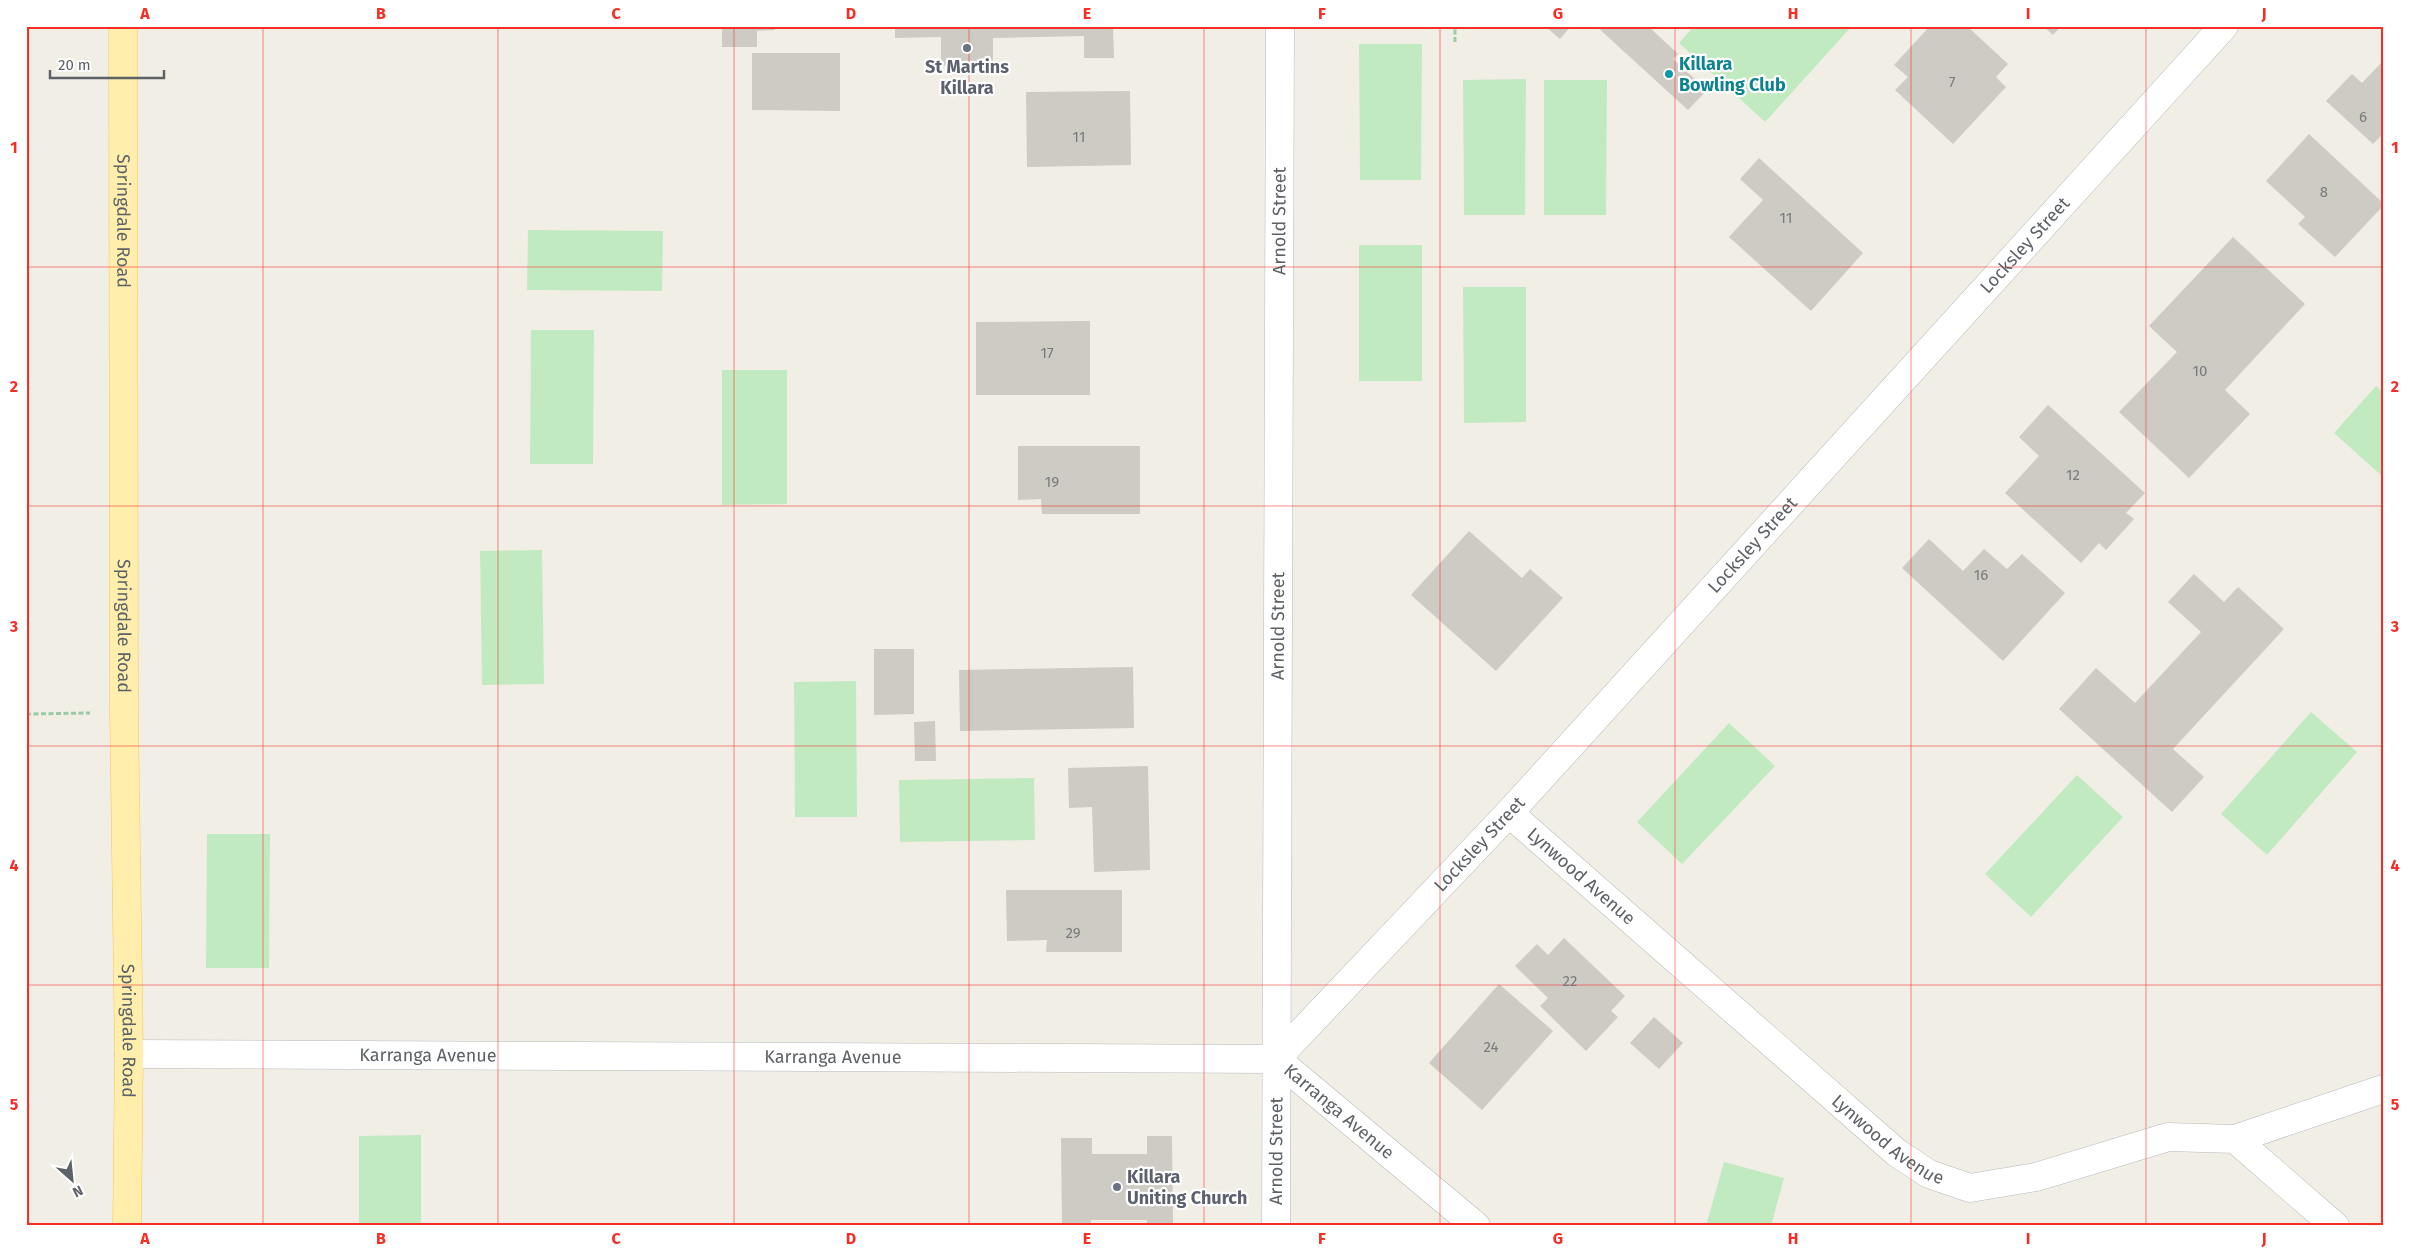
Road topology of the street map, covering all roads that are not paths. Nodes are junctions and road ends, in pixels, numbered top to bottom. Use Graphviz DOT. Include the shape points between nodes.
graph roads {
  1 [pos="123,26"];
  2 [pos="1280,26"];
  3 [pos="2224,26"];
  4 [pos="1509,813"];
  5 [pos="129,1054"];
  6 [pos="1276,1059"];
  7 [pos="2383,1089"];
  8 [pos="2235,1139"];
  9 [pos="127,1226"];
  10 [pos="1276,1226"];
  11 [pos="1476,1226"];
  12 [pos="2335,1226"];
  1 -- 5 [label="main road, Springdale Road" via="124,713"];
  2 -- 6 [label="street, Arnold Street"];
  3 -- 4 [label="street, Locksley Street"];
  4 -- 6 [label="street, Locksley Street"];
  4 -- 8 [label="street, Lynwood Avenue" via="1897,1153 1929,1174 1970,1188 2036,1177 2168,1137"];
  5 -- 6 [label="street, Karranga Avenue"];
  5 -- 9 [label="main road, Springdale Road"];
  6 -- 10 [label="street, Arnold Street"];
  6 -- 11 [label="street, Karranga Avenue"];
  7 -- 8 [label="street"];
  8 -- 12 [label="street"];
}
